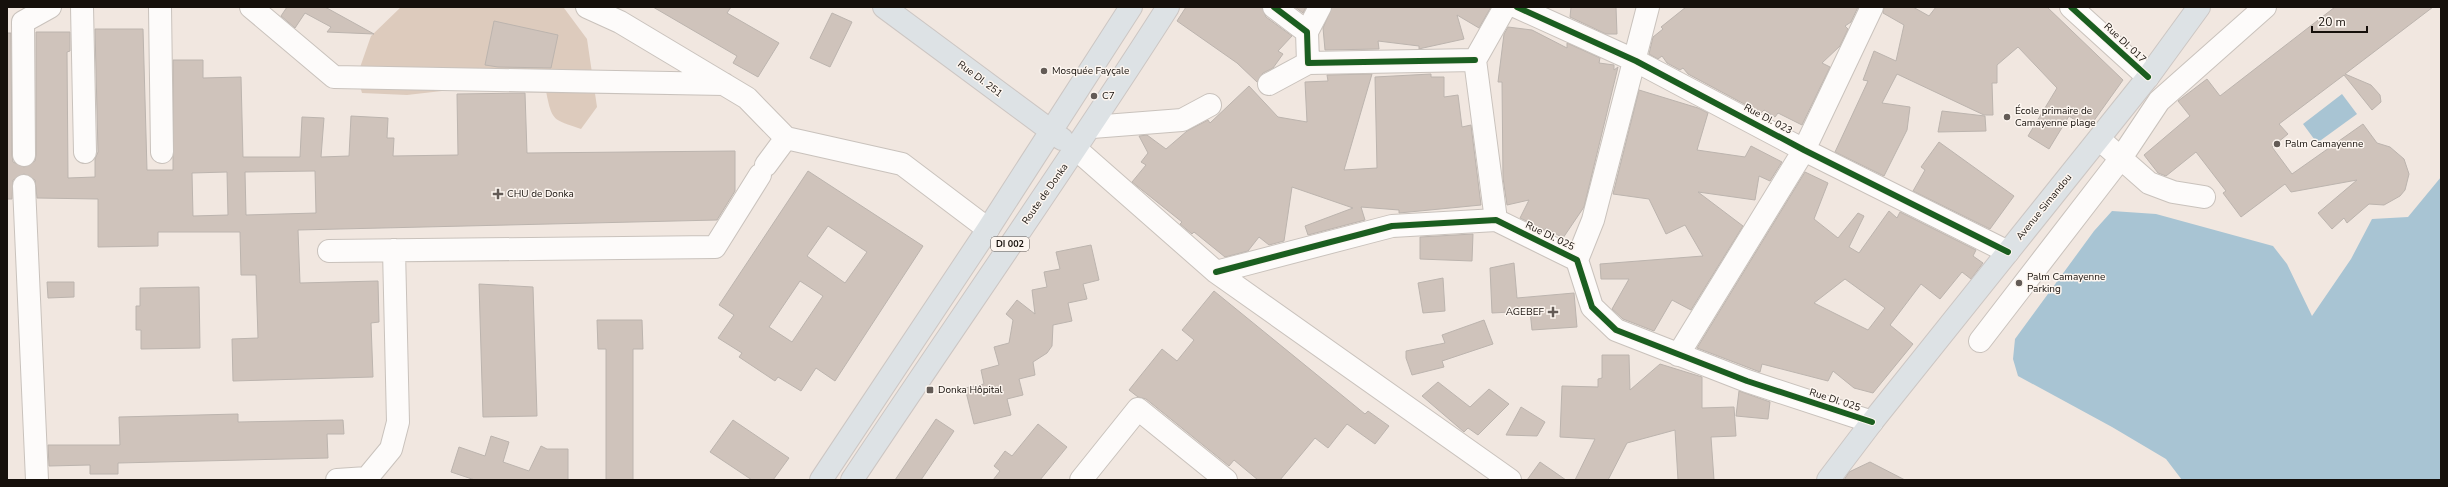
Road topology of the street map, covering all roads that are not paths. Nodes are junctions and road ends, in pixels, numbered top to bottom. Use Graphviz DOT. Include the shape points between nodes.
graph roads {
  1 [pos="50,7"];
  2 [pos="82,7"];
  3 [pos="160,7"];
  4 [pos="251,7"];
  5 [pos="587,7"];
  6 [pos="884,7"];
  7 [pos="1131,7"];
  8 [pos="1168,7"];
  9 [pos="1274,7"];
  10 [pos="1320,7"];
  11 [pos="1505,7"];
  12 [pos="1517,7"];
  13 [pos="1648,7"];
  14 [pos="1872,7"];
  15 [pos="2071,7"];
  16 [pos="2199,7"];
  17 [pos="2264,7"];
  18 [pos="1307,32"];
  19 [pos="1475,60"];
  20 [pos="1636,61"];
  21 [pos="1308,63"];
  22 [pos="2148,77"];
  23 [pos="724,84"];
  24 [pos="1268,84"];
  25 [pos="1210,105"];
  26 [pos="1092,126"];
  27 [pos="1051,131"];
  28 [pos="786,138"];
  29 [pos="2099,139"];
  30 [pos="1076,149"];
  31 [pos="1804,150"];
  32 [pos="84,152"];
  33 [pos="162,152"];
  34 [pos="24,156"];
  35 [pos="2121,158"];
  36 [pos="24,186"];
  37 [pos="2204,197"];
  38 [pos="1496,220"];
  39 [pos="988,228"];
  40 [pos="394,250"];
  41 [pos="329,251"];
  42 [pos="2008,252"];
  43 [pos="1577,260"];
  44 [pos="1216,272"];
  45 [pos="1980,341"];
  46 [pos="1678,355"];
  47 [pos="1872,422"];
  48 [pos="37,480"];
  49 [pos="337,480"];
  50 [pos="822,480"];
  51 [pos="852,480"];
  52 [pos="1082,480"];
  53 [pos="1226,480"];
  54 [pos="1510,480"];
  55 [pos="1828,480"];
  1 -- 34 [label="street" via="23,22"];
  2 -- 32 [label="street"];
  3 -- 33 [label="street"];
  4 -- 23 [label="street" via="334,77"];
  5 -- 23 [label="street" via="620,22"];
  6 -- 27 [label="main road, Rue DI. 251"];
  7 -- 27 [label="main road, DI 002"];
  8 -- 26 [label="main road, Route de Donka / DI 002"];
  9 -- 18 [label="street"];
  10 -- 18 [label="street"];
  11 -- 19 [label="street"];
  12 -- 20 [label="street, Rue DI. 023"];
  13 -- 20 [label="street"];
  14 -- 31 [label="street"];
  15 -- 22 [label="street, Rue DI. 017"];
  16 -- 22 [label="main road, Avenue Simandou"];
  17 -- 35 [label="street" via="2159,101"];
  18 -- 21 [label="street"];
  19 -- 21 [label="street"];
  19 -- 38 [label="street"];
  20 -- 31 [label="street, Rue DI. 023"];
  20 -- 43 [label="street" via="1593,220"];
  21 -- 24 [label="street"];
  22 -- 29 [label="main road, Avenue Simandou"];
  23 -- 28 [label="street" via="748,98"];
  25 -- 26 [label="street" via="1182,120"];
  26 -- 30 [label="main road, Route de Donka / DI 002"];
  27 -- 30 [label="main road, Rue DI. 251"];
  27 -- 39 [label="main road, DI 002"];
  28 -- 39 [label="street" via="902,164"];
  28 -- 40 [label="street" via="715,247"];
  29 -- 35 [label="street"];
  29 -- 42 [label="main road, Avenue Simandou"];
  30 -- 44 [label="street"];
  30 -- 51 [label="main road, Route de Donka / DI 002"];
  31 -- 42 [label="street, Rue DI. 023"];
  31 -- 46 [label="street"];
  35 -- 37 [label="street" via="2150,183 2173,192"];
  35 -- 45 [label="street"];
  36 -- 48 [label="street"];
  38 -- 43 [label="street, Rue DI. 025"];
  38 -- 44 [label="street, Rue DI. 025" via="1392,226"];
  39 -- 50 [label="main road, DI 002"];
  40 -- 41 [label="street"];
  40 -- 49 [label="street" via="398,422 391,449 367,478"];
  42 -- 47 [label="main road, Avenue Simandou"];
  43 -- 46 [label="street, Rue DI. 025" via="1592,307 1616,330"];
  44 -- 54 [label="street"];
  46 -- 47 [label="street, Rue DI. 025" via="1746,381"];
  47 -- 55 [label="main road, Avenue Simandou"];
  52 -- 53 [label="street" via="1138,409"];
}
